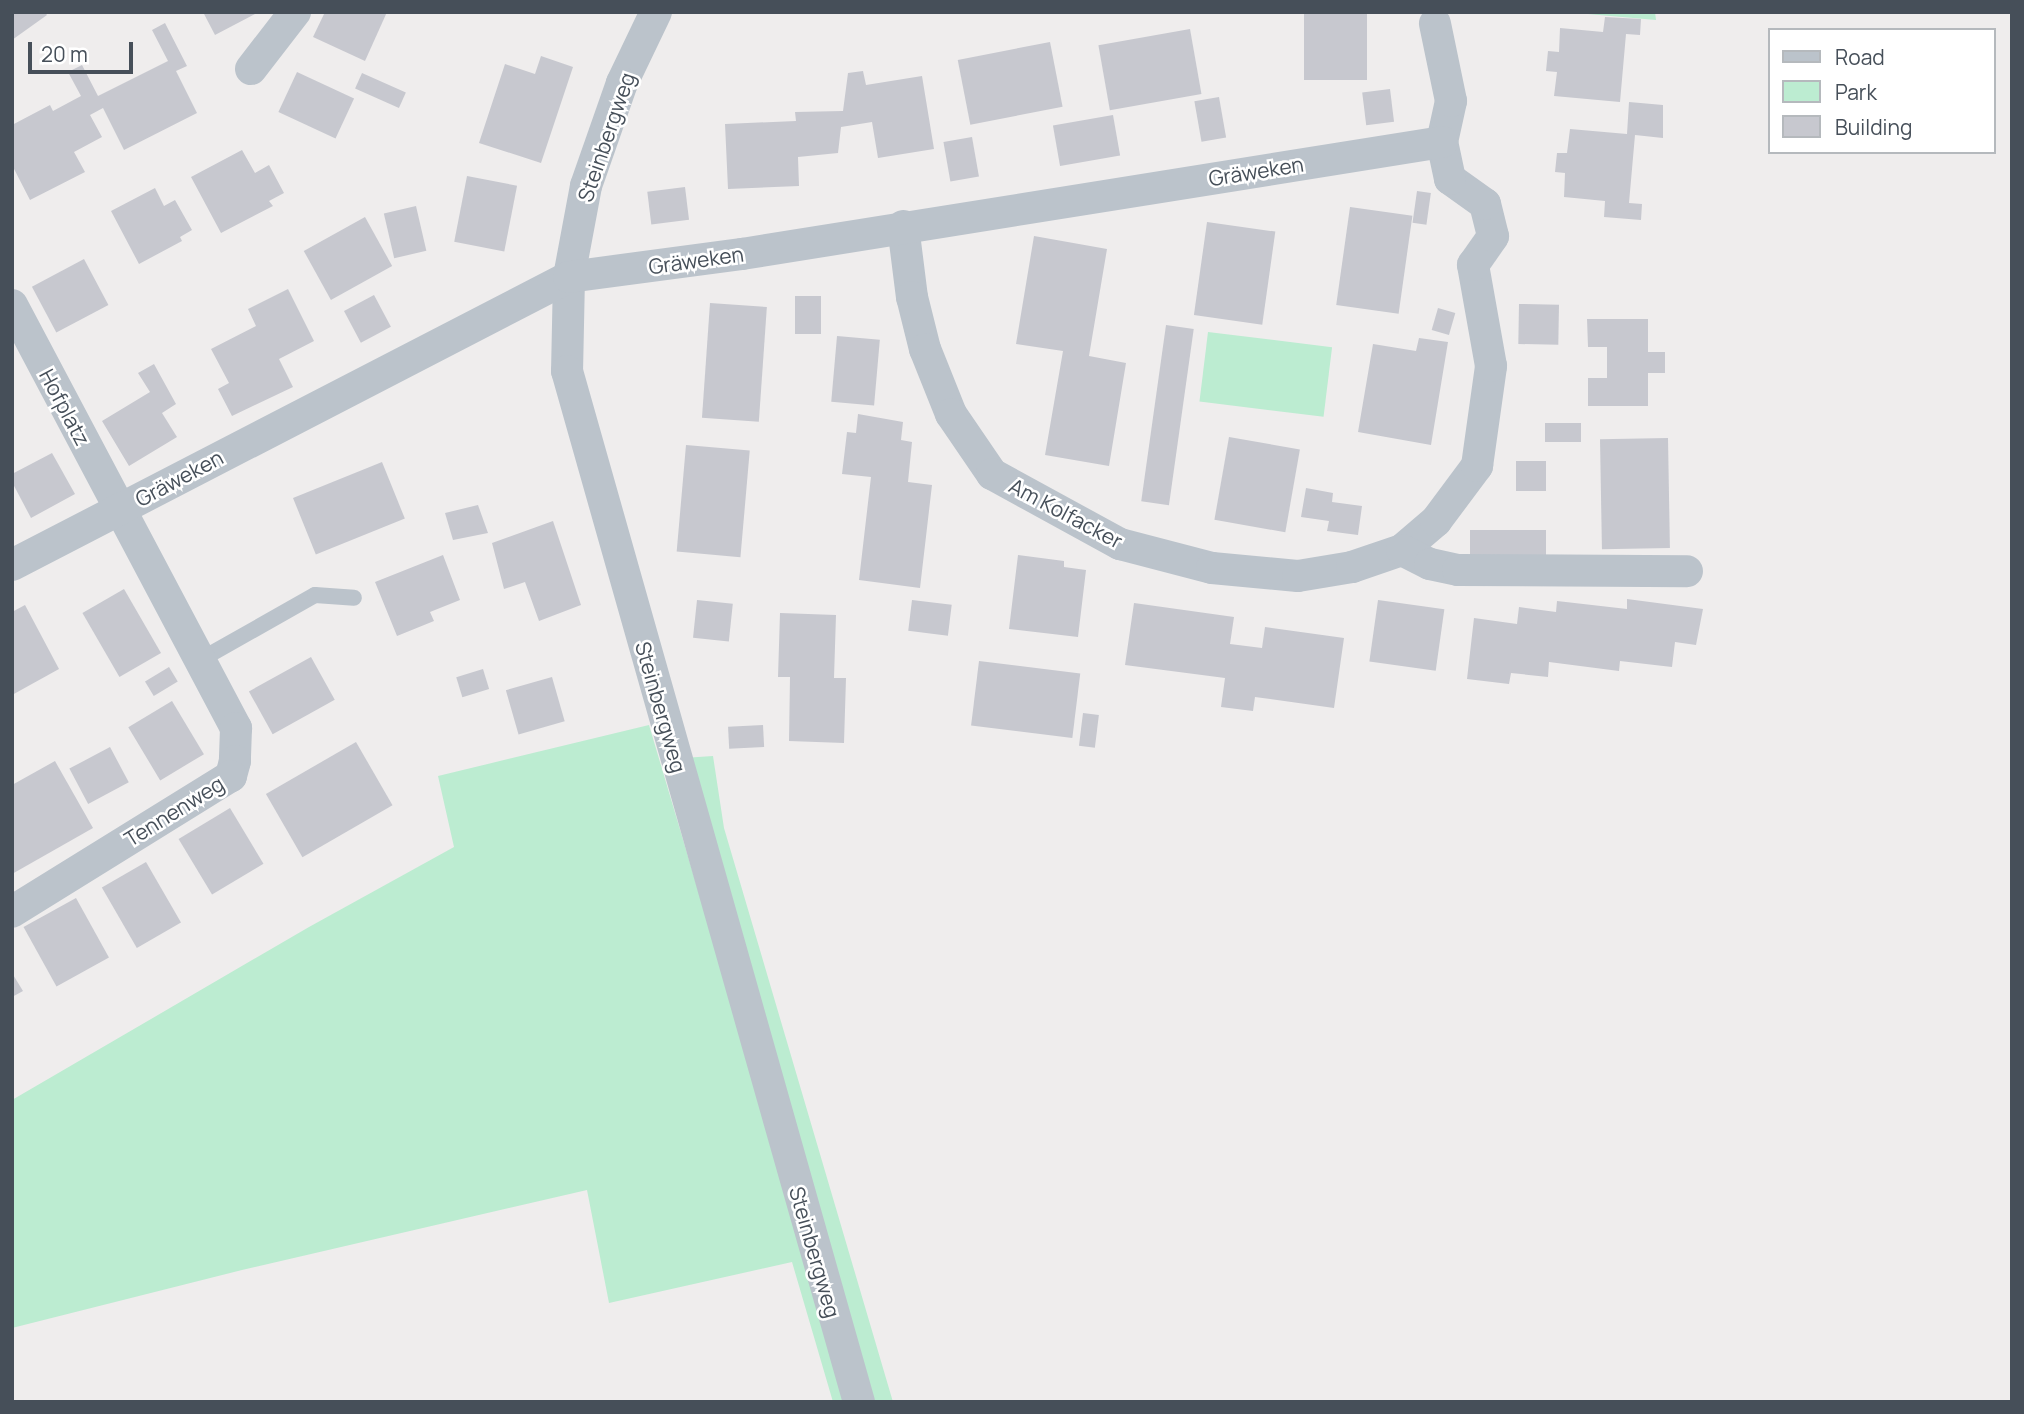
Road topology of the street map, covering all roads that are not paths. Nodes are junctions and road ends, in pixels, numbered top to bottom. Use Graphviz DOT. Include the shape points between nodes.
graph roads {
  1 [pos="295,12"];
  2 [pos="656,12"];
  3 [pos="1435,24"];
  4 [pos="251,69"];
  5 [pos="1442,142"];
  6 [pos="903,226"];
  7 [pos="569,277"];
  8 [pos="12,305"];
  9 [pos="119,509"];
  10 [pos="1402,550"];
  11 [pos="12,565"];
  12 [pos="1687,571"];
  13 [pos="354,598"];
  14 [pos="201,660"];
  15 [pos="12,912"];
  16 [pos="859,1402"];
  1 -- 4 [label="street"];
  2 -- 7 [label="street, Steinbergweg" via="622,83 586,186"];
  3 -- 5 [label="street, Am Kolfacker" via="1451,101"];
  5 -- 6 [label="street, Gräweken"];
  5 -- 10 [label="street, Am Kolfacker" via="1450,179 1485,204 1493,236 1472,265 1491,366 1487,415 1477,466 1436,521"];
  6 -- 7 [label="street, Gräweken"];
  6 -- 10 [label="street, Am Kolfacker" via="912,297 925,349 951,414 992,474 1120,544 1212,568 1298,576 1352,567"];
  7 -- 9 [label="street, Gräweken"];
  7 -- 16 [label="street, Steinbergweg" via="567,371"];
  8 -- 9 [label="street, Hofplatz"];
  9 -- 11 [label="street, Gräweken"];
  9 -- 14 [label="street, Tennenweg"];
  10 -- 12 [label="street" via="1430,564 1458,570"];
  13 -- 14 [label="lane" via="315,595"];
  14 -- 15 [label="street, Tennenweg" via="236,728 231,776"];
}
